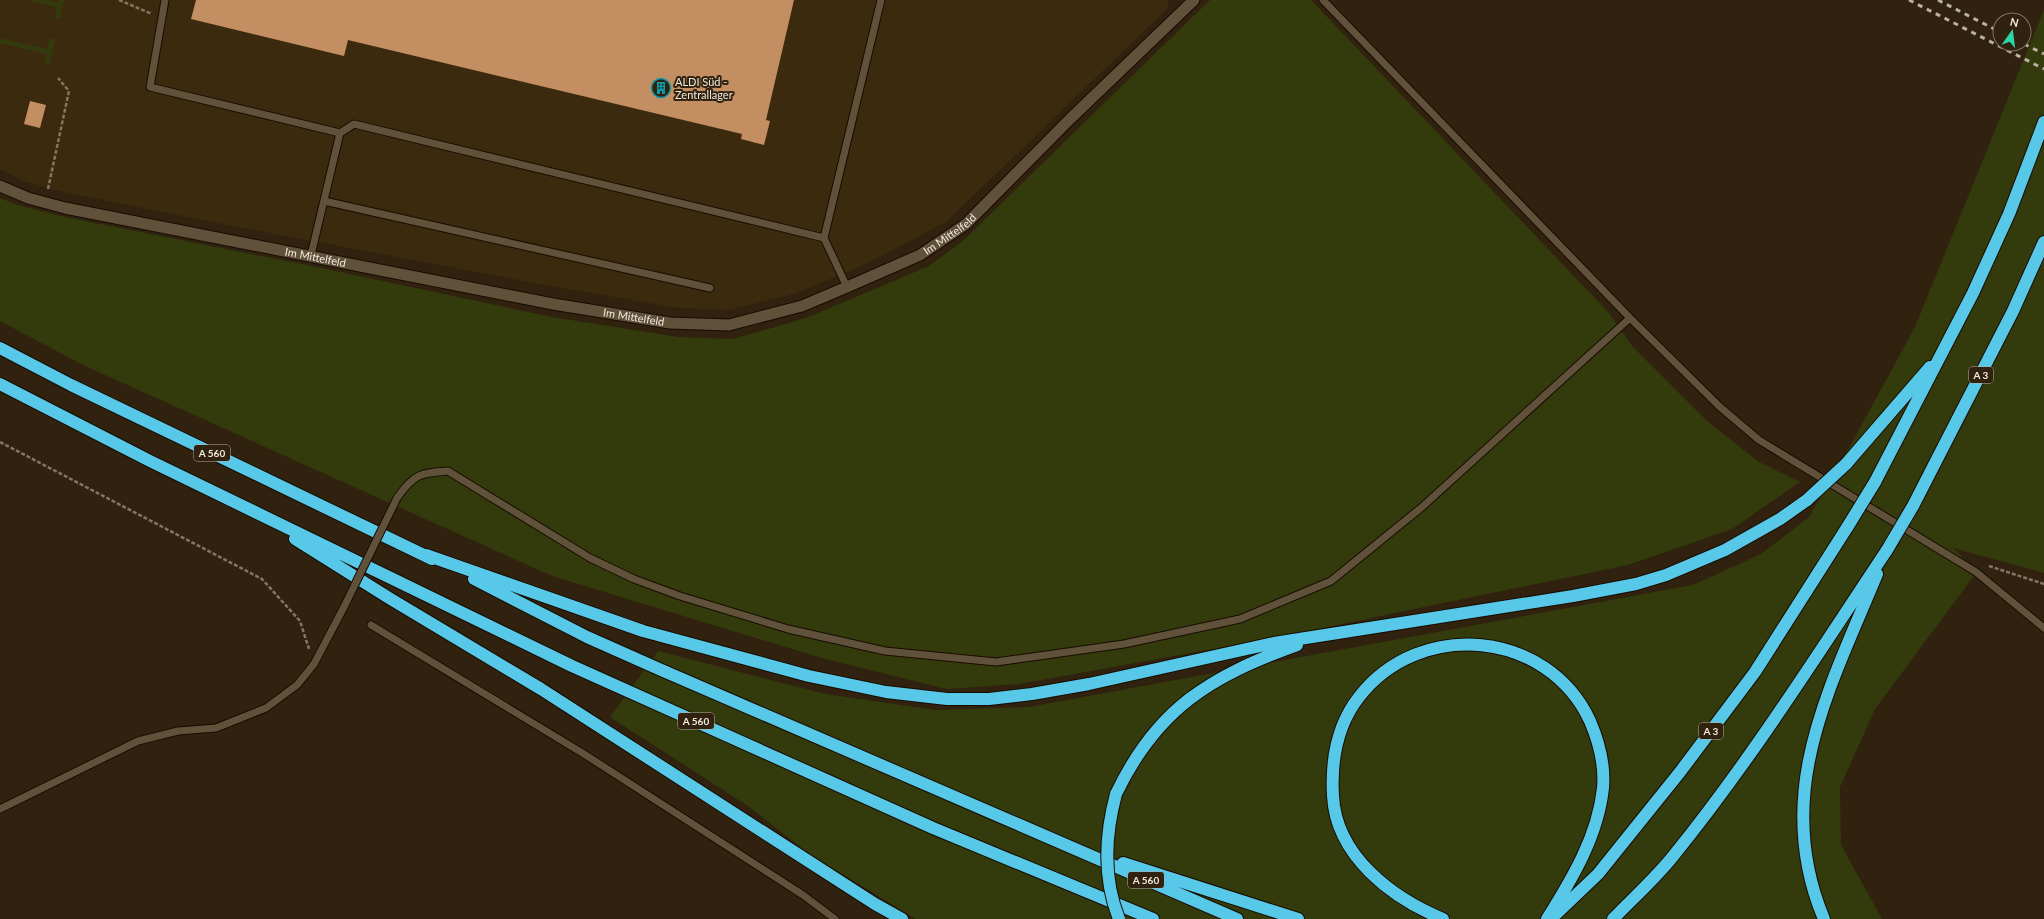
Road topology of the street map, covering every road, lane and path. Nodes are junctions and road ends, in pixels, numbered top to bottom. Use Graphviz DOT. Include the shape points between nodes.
graph roads {
  1 [pos="119,0"];
  2 [pos="165,0"];
  3 [pos="881,0"];
  4 [pos="1180,0"];
  5 [pos="1194,0"];
  6 [pos="1323,0"];
  7 [pos="161,18"];
  8 [pos="1174,18"];
  9 [pos="58,78"];
  10 [pos="2044,122"];
  11 [pos="340,132"];
  12 [pos="0,186"];
  13 [pos="324,201"];
  14 [pos="45,204"];
  15 [pos="824,238"];
  16 [pos="2044,242"];
  17 [pos="311,255"];
  18 [pos="847,287"];
  19 [pos="710,288"];
  20 [pos="1630,318"];
  21 [pos="0,348"];
  22 [pos="1944,351"];
  23 [pos="0,384"];
  24 [pos="0,442"];
  25 [pos="245,508"];
  26 [pos="1887,550"];
  27 [pos="426,555"];
  28 [pos="371,624"];
  29 [pos="2044,628"];
  30 [pos="1326,634"];
  31 [pos="314,664"];
  32 [pos="0,809"];
  33 [pos="1056,841"];
  34 [pos="875,904"];
  35 [pos="835,919"];
  36 [pos="892,919"];
  37 [pos="902,919"];
  38 [pos="1119,919"];
  39 [pos="1153,919"];
  40 [pos="1237,919"];
  41 [pos="1298,919"];
  42 [pos="1443,919"];
  43 [pos="1547,919"];
  44 [pos="1550,919"];
  45 [pos="1613,919"];
  46 [pos="1824,919"];
  1 -- 7 [label="path"];
  2 -- 7 [label="lane"];
  3 -- 15 [label="lane"];
  4 -- 8 [label="street, Im Mittelfeld"];
  5 -- 8 [label="street, Im Mittelfeld"];
  6 -- 20 [label="lane"];
  7 -- 11 [label="lane" via="150,87"];
  8 -- 18 [label="street, Im Mittelfeld" via="966,224 920,255"];
  9 -- 14 [label="path" via="69,91"];
  10 -- 22 [label="highway, A 3" via="2008,214"];
  11 -- 13 [label="lane"];
  11 -- 15 [label="lane" via="354,124"];
  12 -- 14 [label="street, Im Mittelfeld"];
  13 -- 17 [label="lane"];
  13 -- 19 [label="lane"];
  14 -- 17 [label="street, Im Mittelfeld"];
  15 -- 18 [label="lane"];
  16 -- 26 [label="highway, A 3, bridge" via="2013,311 1913,506"];
  17 -- 18 [label="street, Im Mittelfeld" via="553,304 670,323 729,325 802,306"];
  20 -- 29 [label="lane" via="1720,406 1759,440 1976,572"];
  20 -- 31 [label="lane, bridge" via="1422,507 1331,581 1240,619 1101,647 996,662 885,651 788,629 634,579 590,558 448,471 424,472 407,484 397,498"];
  21 -- 27 [label="highway, A 560" via="71,385"];
  22 -- 30 [label="highway, bridge" via="1846,464 1807,500 1774,523 1725,550 1666,575 1636,584"];
  22 -- 44 [label="highway, A 3, bridge" via="1875,482 1755,672 1680,772 1598,874"];
  23 -- 25 [label="highway, A 560"];
  24 -- 31 [label="path" via="262,579 300,621"];
  25 -- 34 [label="highway" via="541,689"];
  25 -- 39 [label="highway, A 560" via="572,666 933,828"];
  26 -- 45 [label="highway, A 3" via="1719,796 1673,856"];
  26 -- 46 [label="highway" via="1831,685 1809,754 1804,790 1807,862"];
  27 -- 30 [label="highway" via="643,631 726,654 809,676 886,692 947,699 988,699 1032,694"];
  27 -- 33 [label="highway, A 560" via="587,637"];
  28 -- 35 [label="lane" via="584,754 803,895"];
  30 -- 38 [label="highway, bridge" via="1228,673 1187,700 1152,734 1137,754 1116,794 1111,813 1107,854 1112,895"];
  31 -- 32 [label="lane" via="296,685 266,708 216,728 178,731 138,742"];
  33 -- 40 [label="highway, A 560"];
  33 -- 41 [label="highway"];
  34 -- 36 [label="highway"];
  34 -- 37 [label="highway"];
  42 -- 43 [label="highway" via="1402,900 1376,880 1355,855 1340,828 1333,802 1332,772 1336,745 1344,721 1358,697 1379,676 1406,658 1439,646 1468,644 1504,648 1538,662 1565,683 1582,706 1596,734 1603,762 1603,788 1598,812 1582,859"];
}
